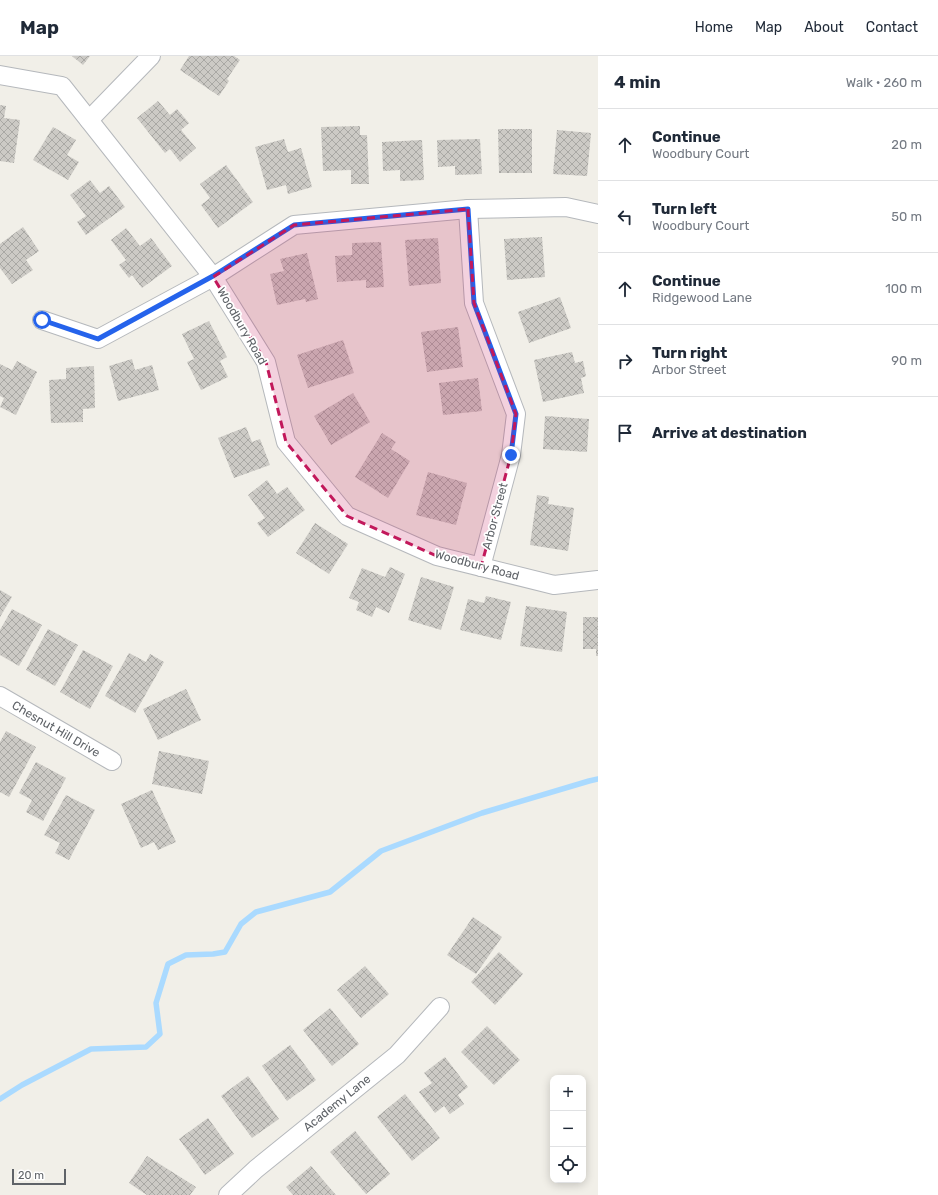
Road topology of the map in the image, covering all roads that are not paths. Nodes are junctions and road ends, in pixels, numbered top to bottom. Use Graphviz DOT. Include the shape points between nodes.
graph roads {
  1 [pos="151,56"];
  2 [pos="0,76"];
  3 [pos="89,120"];
  4 [pos="468,209"];
  5 [pos="598,214"];
  6 [pos="213,276"];
  7 [pos="42,320"];
  8 [pos="481,567"];
  9 [pos="598,580"];
  10 [pos="0,696"];
  11 [pos="112,761"];
  12 [pos="440,1006"];
  13 [pos="228,1195"];
  1 -- 3 [label="street"];
  2 -- 3 [label="street, Woodbury Road" via="62,86"];
  3 -- 6 [label="street, Woodbury Road"];
  4 -- 5 [label="street" via="566,207"];
  4 -- 6 [label="street" via="294,225"];
  4 -- 8 [label="street, Arbor Street" via="474,303 516,414 511,455"];
  6 -- 7 [label="street" via="98,339"];
  6 -- 8 [label="street, Woodbury Road" via="266,362 286,442 347,516 437,556"];
  8 -- 9 [label="street, Woodbury Road" via="554,585"];
  10 -- 11 [label="street, Chesnut Hill Drive"];
  12 -- 13 [label="street, Academy Lane" via="397,1055 256,1169"];
}
